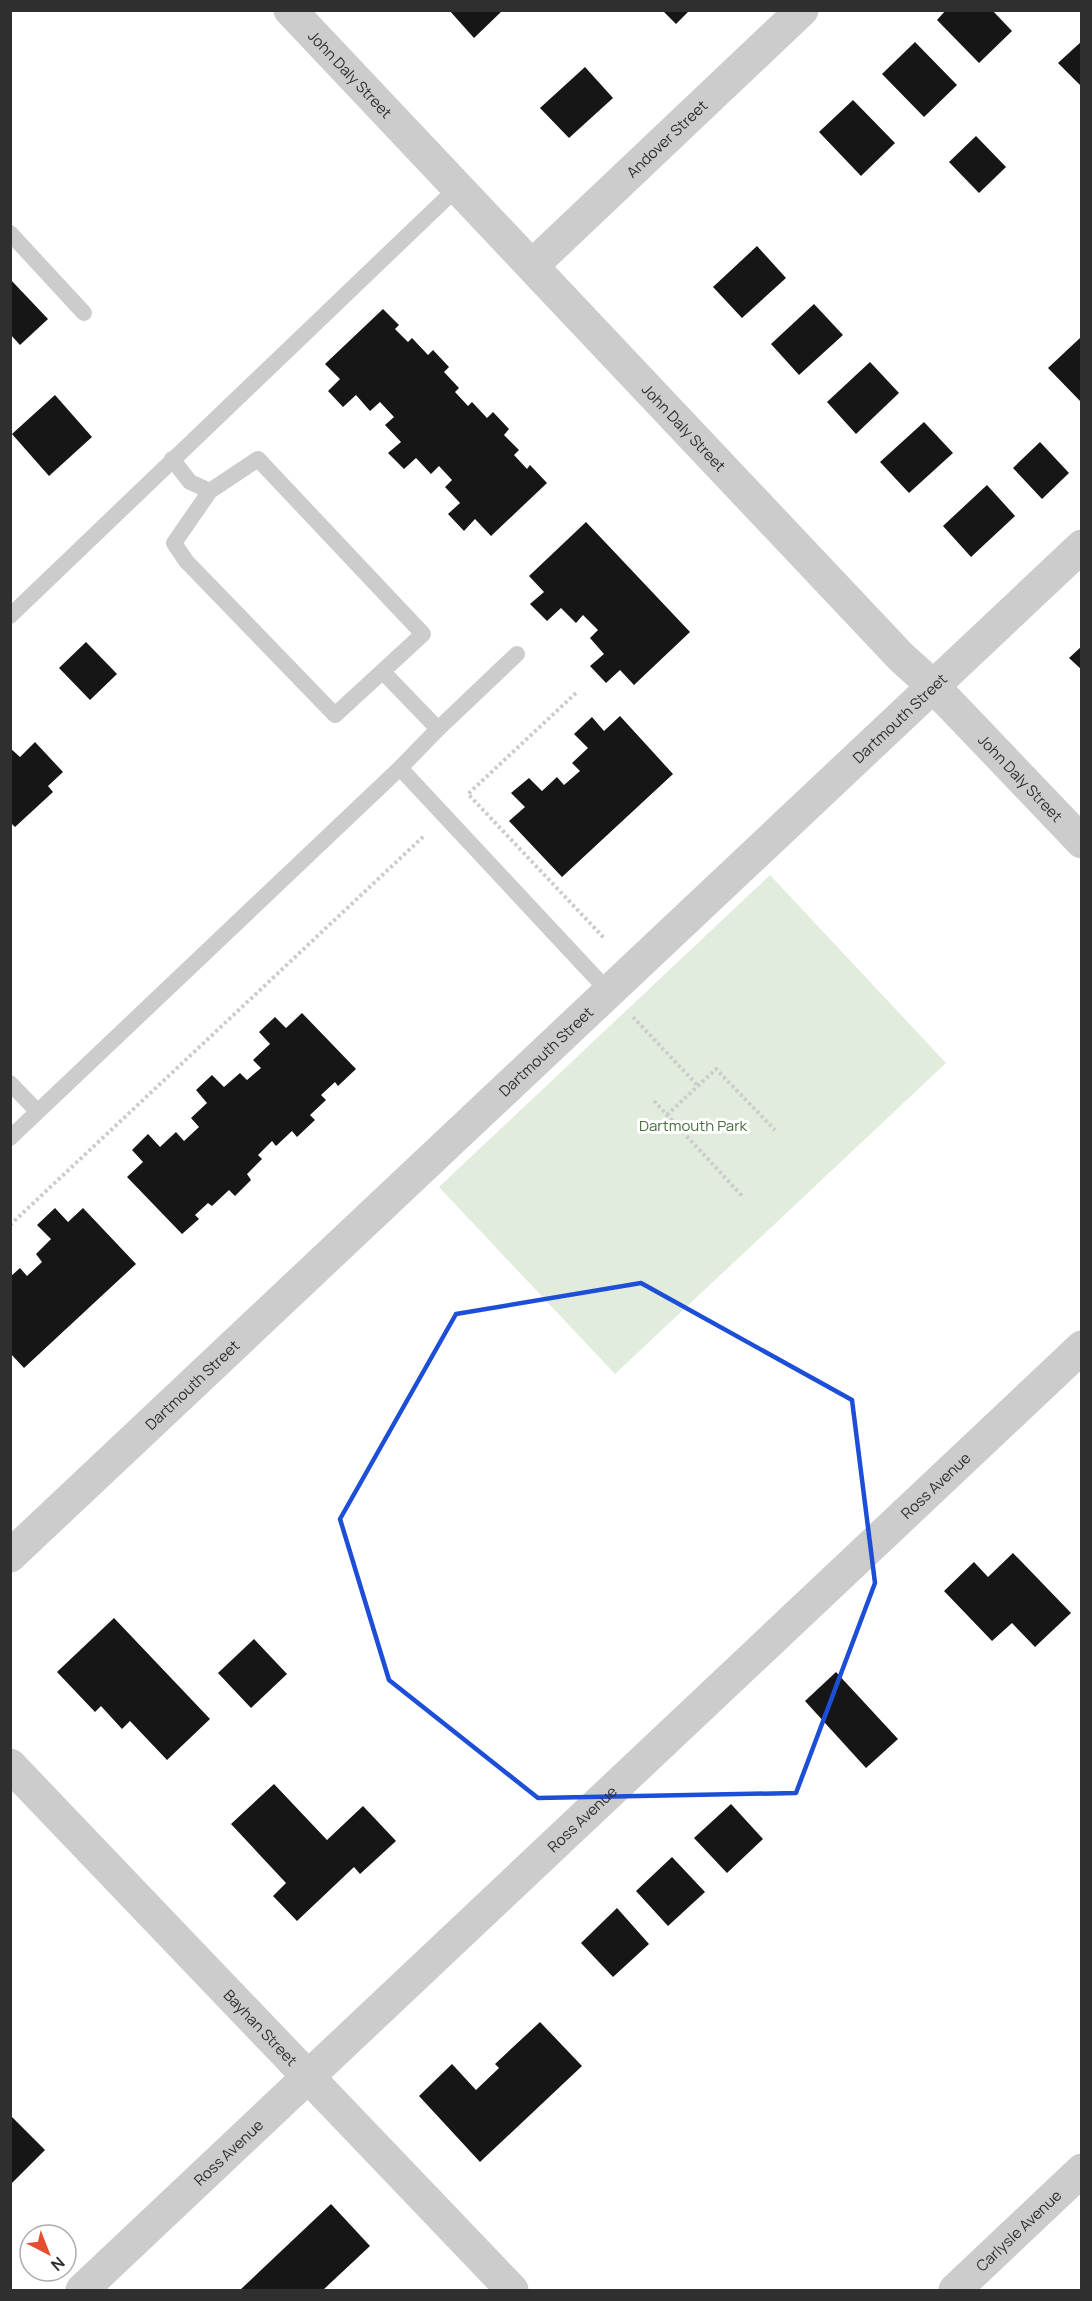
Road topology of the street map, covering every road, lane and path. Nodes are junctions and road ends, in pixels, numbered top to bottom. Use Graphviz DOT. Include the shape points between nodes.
graph roads {
  1 [pos="290,10"];
  2 [pos="802,10"];
  3 [pos="458,187"];
  4 [pos="10,233"];
  5 [pos="533,265"];
  6 [pos="84,313"];
  7 [pos="172,459"];
  8 [pos="210,491"];
  9 [pos="1082,546"];
  10 [pos="10,616"];
  11 [pos="517,654"];
  12 [pos="384,673"];
  13 [pos="933,686"];
  14 [pos="576,693"];
  15 [pos="438,729"];
  16 [pos="400,768"];
  17 [pos="430,830"];
  18 [pos="1082,842"];
  19 [pos="604,938"];
  20 [pos="609,992"];
  21 [pos="10,1083"];
  22 [pos="698,1086"];
  23 [pos="654,1101"];
  24 [pos="37,1112"];
  25 [pos="667,1115"];
  26 [pos="775,1130"];
  27 [pos="10,1138"];
  28 [pos="744,1198"];
  29 [pos="10,1225"];
  30 [pos="1082,1347"];
  31 [pos="10,1556"];
  32 [pos="10,1765"];
  33 [pos="308,2076"];
  34 [pos="1082,2170"];
  35 [pos="82,2290"];
  36 [pos="512,2290"];
  37 [pos="955,2290"];
  1 -- 3 [label="street, John Daly Street"];
  2 -- 5 [label="street, Andover Street"];
  3 -- 5 [label="street, John Daly Street"];
  3 -- 7 [label="lane"];
  4 -- 6 [label="lane"];
  5 -- 13 [label="street, John Daly Street" via="901,657"];
  7 -- 8 [label="lane" via="190,482"];
  7 -- 10 [label="lane"];
  8 -- 12 [label="lane" via="258,459 266,467 423,634"];
  8 -- 12 [label="lane" via="174,543 186,561 335,715"];
  9 -- 13 [label="street, Dartmouth Street"];
  11 -- 15 [label="lane"];
  12 -- 15 [label="lane"];
  13 -- 18 [label="street, John Daly Street"];
  13 -- 20 [label="street, Dartmouth Street"];
  14 -- 19 [label="path" via="468,794"];
  15 -- 16 [label="lane"];
  16 -- 20 [label="lane"];
  16 -- 24 [label="lane"];
  17 -- 29 [label="path"];
  20 -- 22 [label="path"];
  20 -- 31 [label="street, Dartmouth Street"];
  21 -- 24 [label="lane"];
  22 -- 25 [label="path"];
  22 -- 26 [label="path" via="716,1069"];
  23 -- 25 [label="path"];
  24 -- 27 [label="lane"];
  25 -- 28 [label="path"];
  30 -- 33 [label="street, Ross Avenue"];
  32 -- 33 [label="street, Bayhan Street"];
  33 -- 35 [label="street, Ross Avenue"];
  33 -- 36 [label="street, Bayhan Street"];
  34 -- 37 [label="street, Carlysle Avenue"];
}
